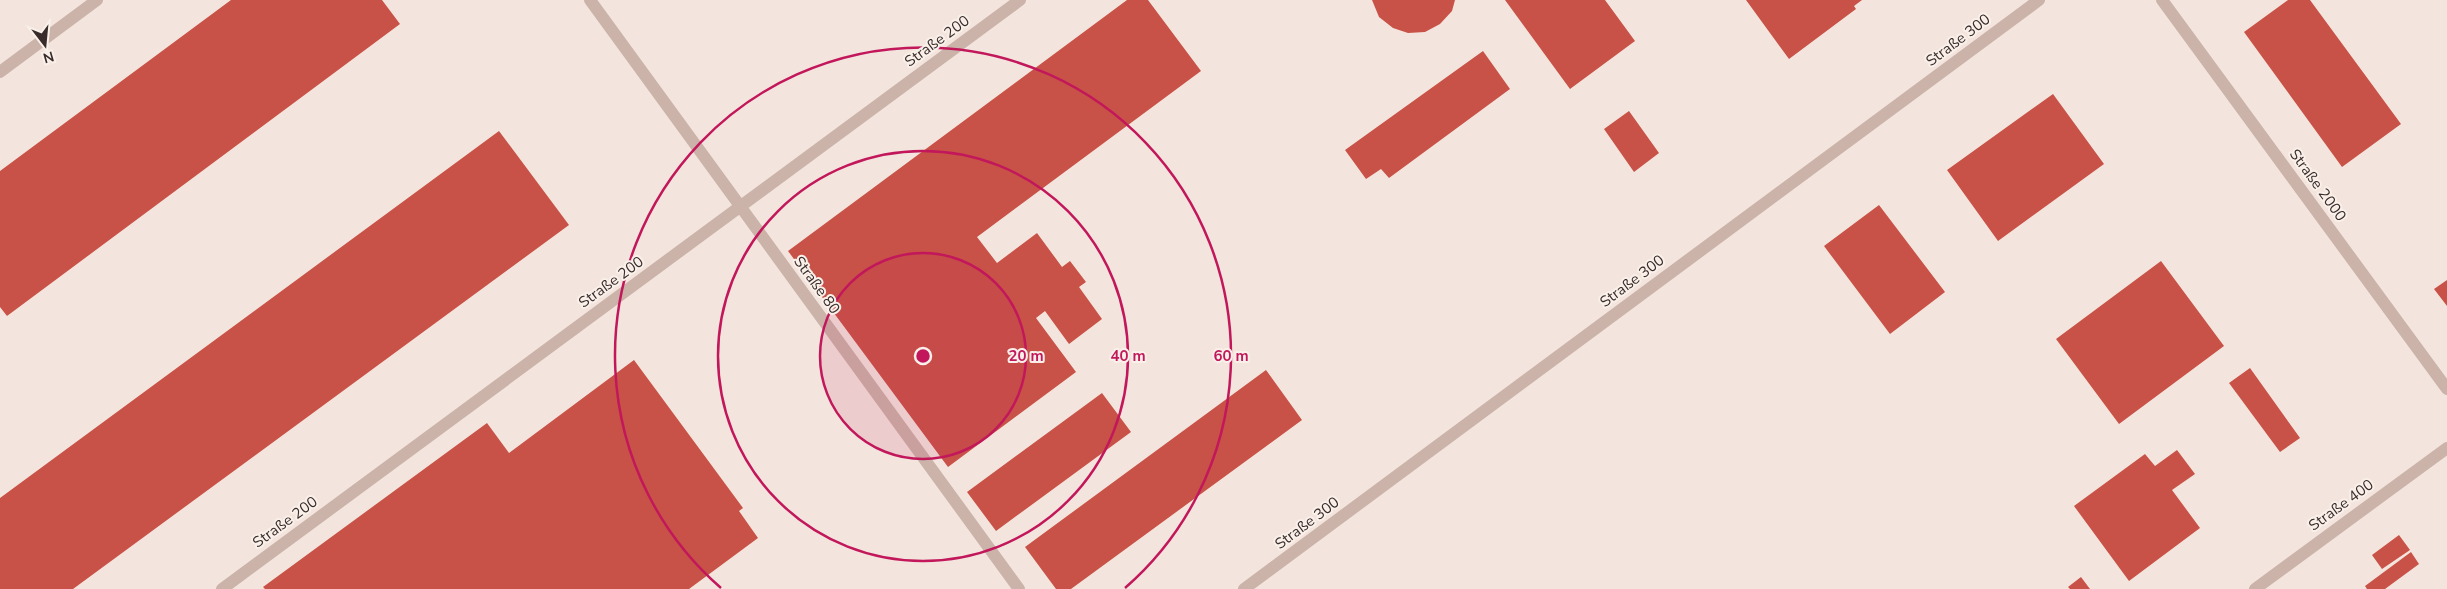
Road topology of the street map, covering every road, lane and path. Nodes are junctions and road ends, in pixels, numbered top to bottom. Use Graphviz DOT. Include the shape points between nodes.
graph roads {
  1 [pos="97,0"];
  2 [pos="590,0"];
  3 [pos="1020,0"];
  4 [pos="2039,0"];
  5 [pos="2162,0"];
  6 [pos="0,72"];
  7 [pos="740,207"];
  8 [pos="2447,389"];
  9 [pos="2447,448"];
  10 [pos="222,589"];
  11 [pos="1019,589"];
  12 [pos="1244,589"];
  13 [pos="2255,589"];
  1 -- 6 [label="lane"];
  2 -- 7 [label="lane, Straße 80"];
  3 -- 7 [label="lane, Straße 200"];
  4 -- 12 [label="lane, Straße 300"];
  5 -- 8 [label="lane, Straße 2000"];
  7 -- 10 [label="lane, Straße 200"];
  7 -- 11 [label="lane, Straße 80"];
  9 -- 13 [label="lane, Straße 400"];
}
